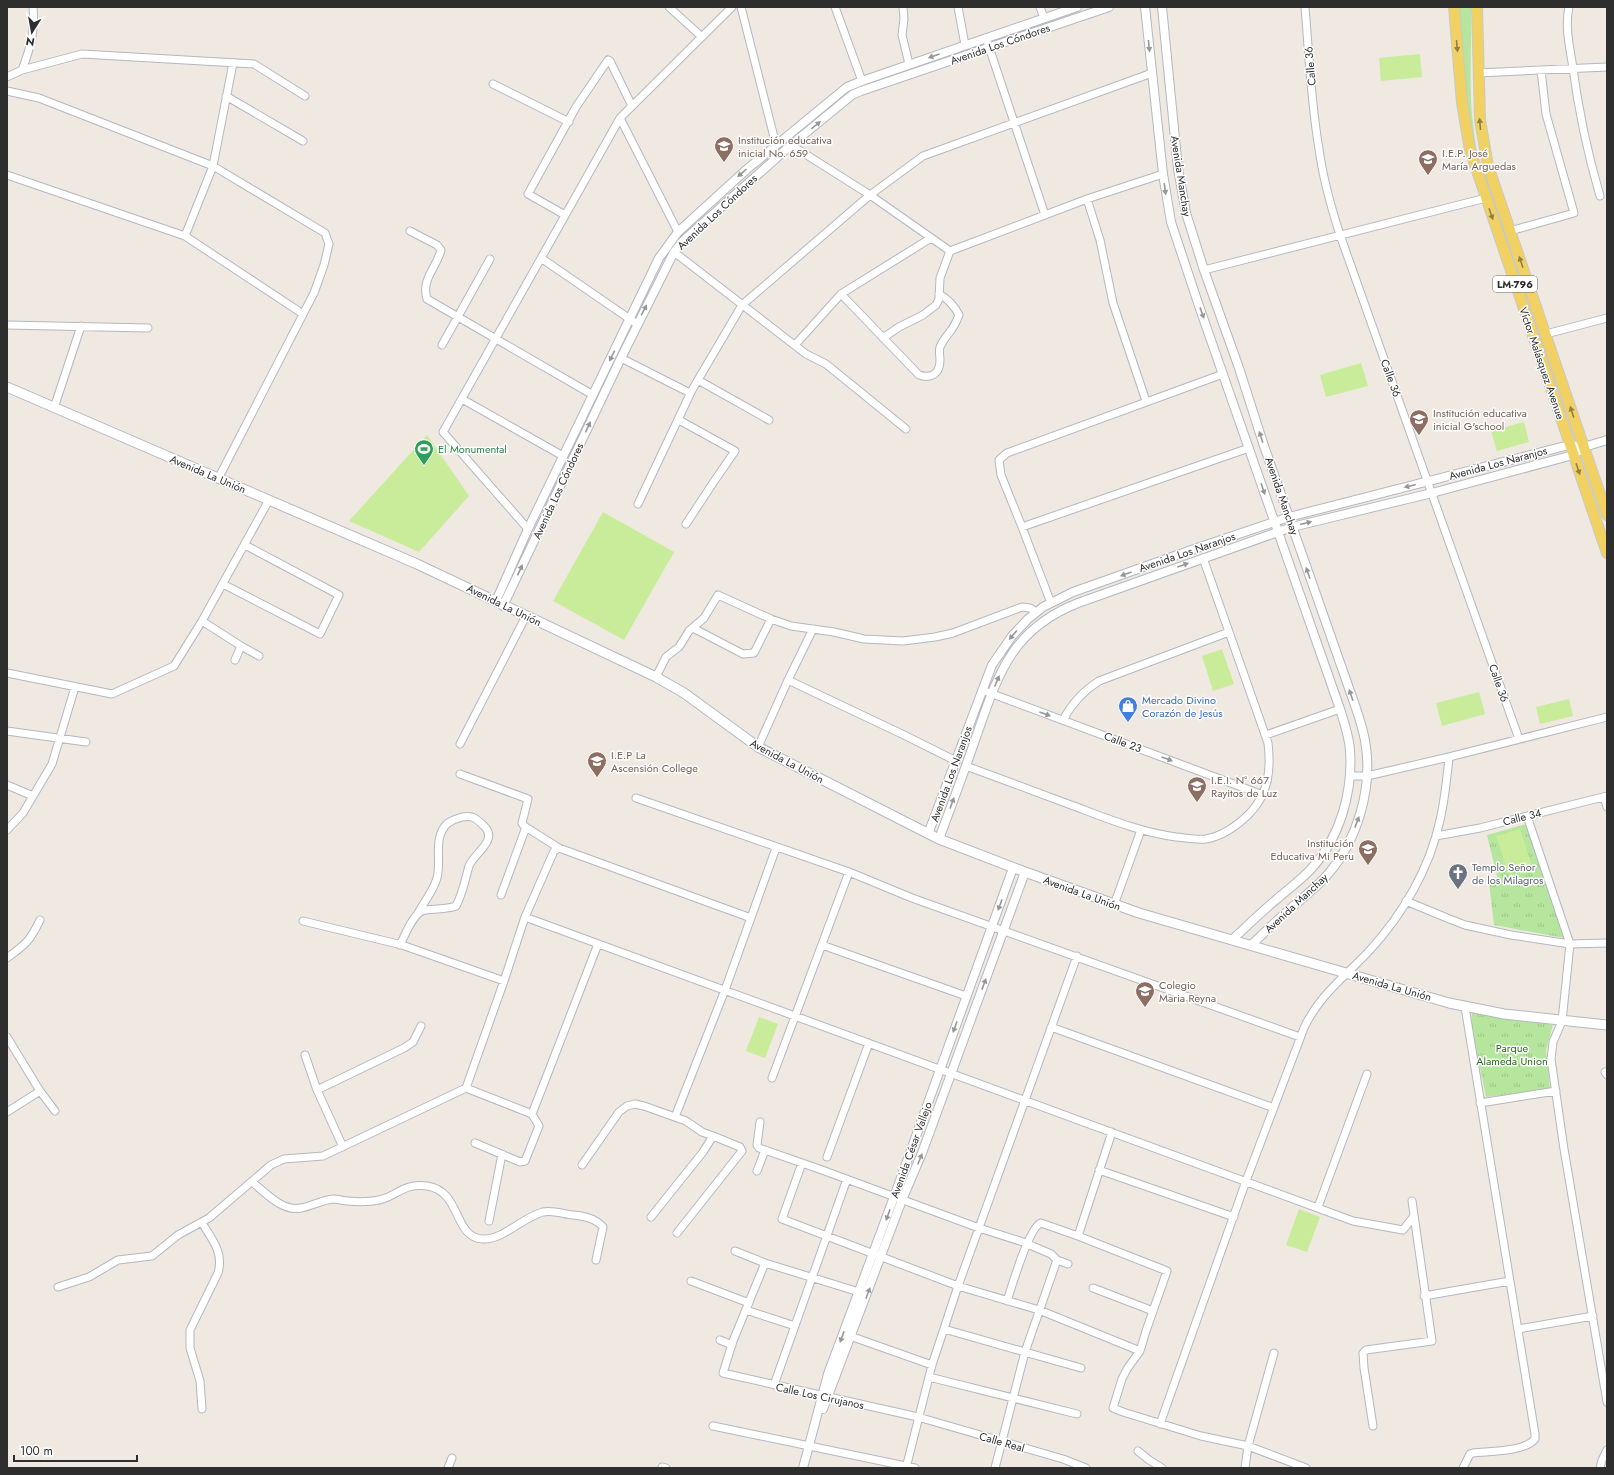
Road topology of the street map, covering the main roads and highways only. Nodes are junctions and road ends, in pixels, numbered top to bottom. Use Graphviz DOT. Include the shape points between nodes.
graph roads {
  1 [pos="1454,7"];
  2 [pos="1477,7"];
  3 [pos="7,387"];
  4 [pos="1607,515"];
  5 [pos="1607,553"];
  6 [pos="1607,1025"];
  1 -- 5 [label="main road, Víctor Malásquez Avenue / LM-796, one-way" via="1465,127 1470,150"];
  4 -- 2 [label="main road, Víctor Malásquez Avenue / LM-796, one-way" via="1494,187 1484,151 1480,120"];
  3 -- 6 [label="main road, Avenida La Unión" via="410,561 656,677 684,693 758,747 939,839 1114,905 1465,1007 1504,1014"];
}
